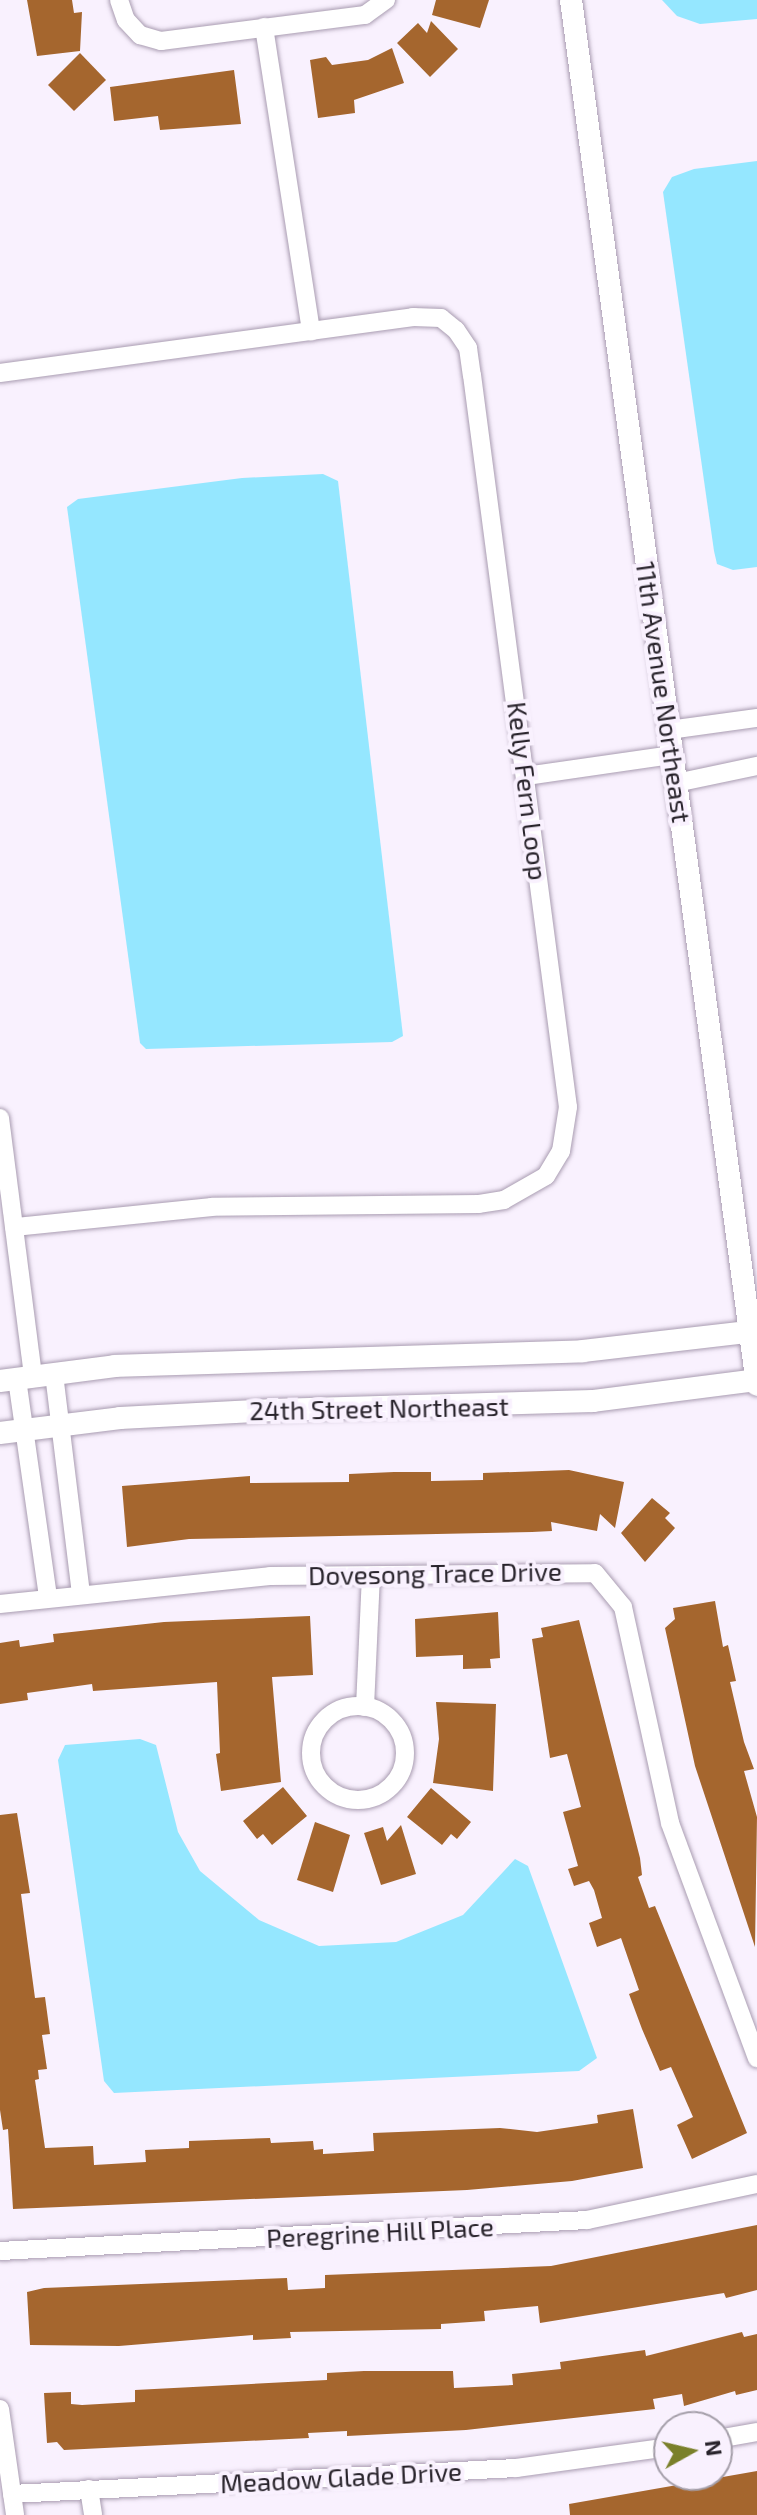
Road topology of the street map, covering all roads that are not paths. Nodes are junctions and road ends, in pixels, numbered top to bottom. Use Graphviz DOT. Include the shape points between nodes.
graph roads {
  1 [pos="119,0"];
  2 [pos="386,0"];
  3 [pos="571,0"];
  4 [pos="264,27"];
  5 [pos="311,331"];
  6 [pos="0,373"];
  7 [pos="757,718"];
  8 [pos="669,730"];
  9 [pos="672,755"];
  10 [pos="757,766"];
  11 [pos="526,776"];
  12 [pos="676,783"];
  13 [pos="0,1118"];
  14 [pos="14,1227"];
  15 [pos="753,1331"];
  16 [pos="26,1378"];
  17 [pos="757,1382"];
  18 [pos="60,1425"];
  19 [pos="24,1430"];
  20 [pos="0,1433"];
  21 [pos="371,1576"];
  22 [pos="81,1593"];
  23 [pos="48,1597"];
  24 [pos="0,1604"];
  25 [pos="365,1707"];
  26 [pos="757,2058"];
  27 [pos="757,2184"];
  28 [pos="0,2251"];
  29 [pos="0,2409"];
  30 [pos="757,2432"];
  31 [pos="733,2436"];
  32 [pos="653,2449"];
  33 [pos="89,2489"];
  34 [pos="12,2494"];
  35 [pos="15,2515"];
  36 [pos="93,2515"];
  1 -- 4 [label="street" via="126,20 140,35 161,41"];
  2 -- 4 [label="street" via="365,15"];
  3 -- 8 [label="street, 11th Avenue Northeast"];
  4 -- 5 [label="street"];
  5 -- 6 [label="street, Kelly Fern Loop"];
  5 -- 11 [label="street, Kelly Fern Loop" via="441,318 468,348"];
  7 -- 8 [label="street"];
  8 -- 9 [label="street, 11th Avenue Northeast"];
  9 -- 11 [label="street"];
  9 -- 12 [label="street, 11th Avenue Northeast"];
  10 -- 12 [label="street"];
  11 -- 14 [label="street, Kelly Fern Loop" via="568,1107 561,1151 546,1176 525,1192 479,1204 212,1207"];
  12 -- 15 [label="street, 11th Avenue Northeast"];
  13 -- 14 [label="street"];
  14 -- 16 [label="street"];
  15 -- 16 [label="street, 24th Street Northeast" via="583,1351 274,1358"];
  15 -- 17 [label="street, 11th Avenue Northeast"];
  16 -- 18 [label="street"];
  16 -- 19 [label="street"];
  17 -- 18 [label="street, 24th Street Northeast" via="593,1401 274,1410"];
  18 -- 19 [label="street, 24th Street Northeast"];
  18 -- 22 [label="street"];
  19 -- 20 [label="street, 24th Street Northeast"];
  19 -- 23 [label="street"];
  21 -- 22 [label="street, Dovesong Trace Drive" via="270,1576"];
  21 -- 25 [label="street"];
  21 -- 26 [label="street, Dovesong Trace Drive" via="572,1569 595,1573 611,1587 623,1607 670,1823"];
  22 -- 23 [label="street, Dovesong Trace Drive"];
  23 -- 24 [label="street, Dovesong Trace Drive"];
  25 -- 25 [label="street" via="350,1707 323,1721 311,1749 319,1779 343,1798 358,1800 387,1790 403,1765 401,1734 392,1721"];
  27 -- 28 [label="street, Peregrine Hill Place" via="587,2220"];
  29 -- 34 [label="street"];
  30 -- 31 [label="street"];
  32 -- 33 [label="street, Meadow Glade Drive" via="516,2468"];
  33 -- 34 [label="street, Meadow Glade Drive"];
  33 -- 36 [label="street"];
  34 -- 35 [label="street"];
}
